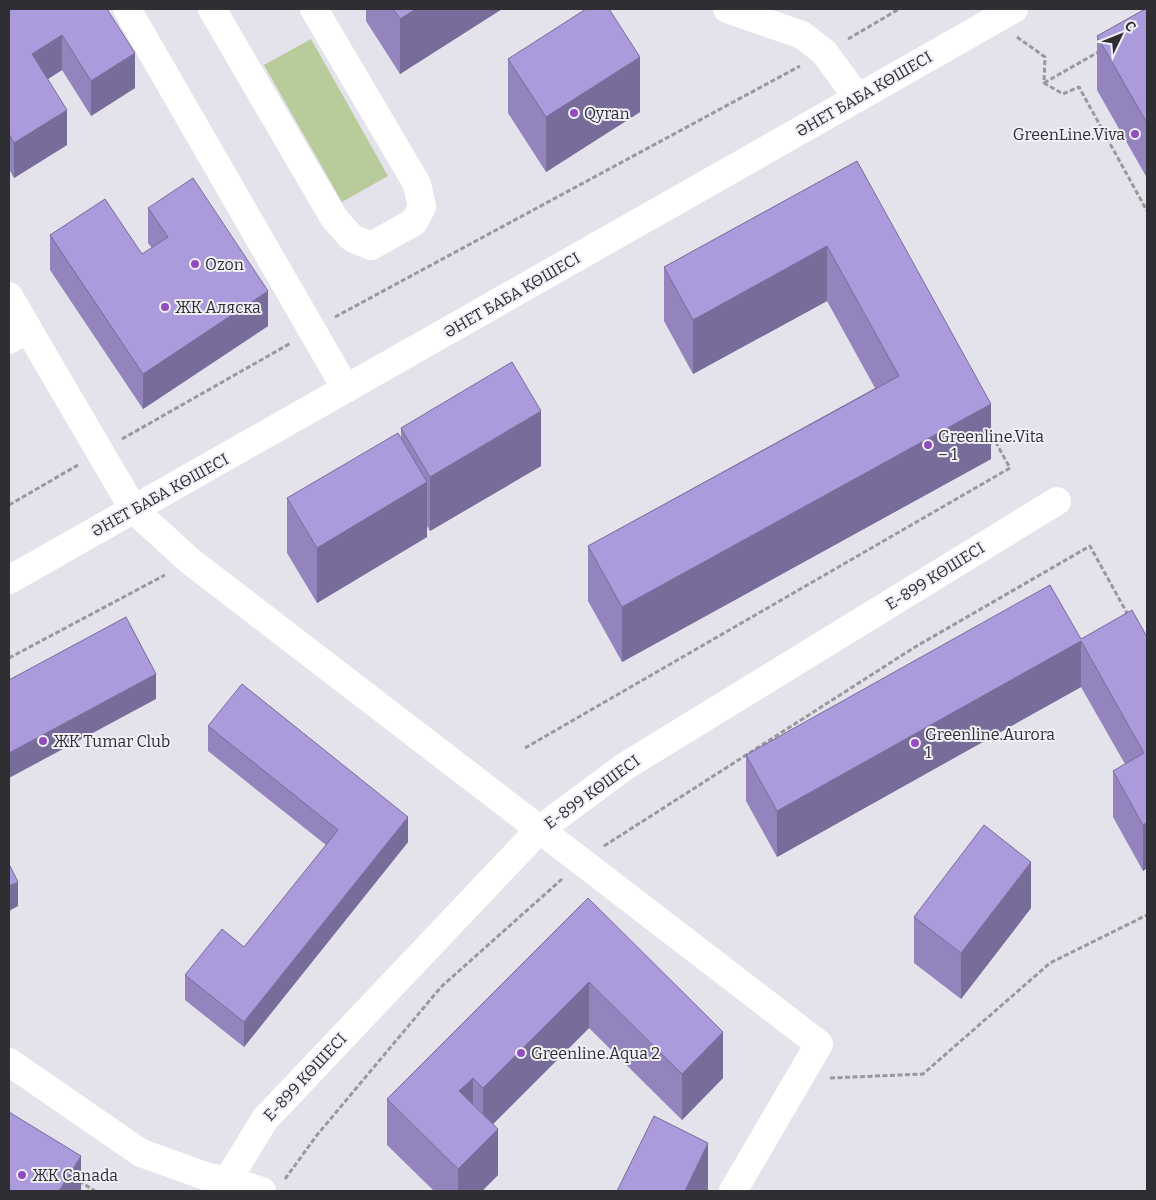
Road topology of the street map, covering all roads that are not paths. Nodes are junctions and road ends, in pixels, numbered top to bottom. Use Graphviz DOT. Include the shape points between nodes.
graph roads {
  1 [pos="127,9"];
  2 [pos="212,9"];
  3 [pos="314,9"];
  4 [pos="727,9"];
  5 [pos="788,9"];
  6 [pos="999,13"];
  7 [pos="802,35"];
  8 [pos="857,98"];
  9 [pos="9,296"];
  10 [pos="18,334"];
  11 [pos="346,389"];
  12 [pos="1057,502"];
  13 [pos="134,510"];
  14 [pos="9,580"];
  15 [pos="540,830"];
  16 [pos="9,1062"];
  17 [pos="224,1186"];
  18 [pos="272,1187"];
  19 [pos="733,1191"];
  1 -- 11 [label="street"];
  2 -- 3 [label="street" via="334,218 352,238 372,246 414,222 422,207 417,184"];
  4 -- 7 [label="street"];
  5 -- 7 [label="street"];
  6 -- 8 [label="street, ӘНЕТ БАБА КӨШЕСІ"];
  7 -- 8 [label="street" via="830,49"];
  8 -- 11 [label="street, ӘНЕТ БАБА КӨШЕСІ"];
  9 -- 10 [label="street"];
  10 -- 13 [label="street" via="100,452"];
  11 -- 13 [label="street, ӘНЕТ БАБА КӨШЕСІ"];
  12 -- 15 [label="street, Е-899 КӨШЕСІ" via="624,767"];
  13 -- 14 [label="street, ӘНЕТ БАБА КӨШЕСІ"];
  13 -- 15 [label="street" via="190,561"];
  15 -- 17 [label="street, Е-899 КӨШЕСІ" via="264,1119"];
  15 -- 19 [label="street" via="819,1044"];
  16 -- 17 [label="street" via="140,1154 208,1177"];
  17 -- 18 [label="street"];
}
